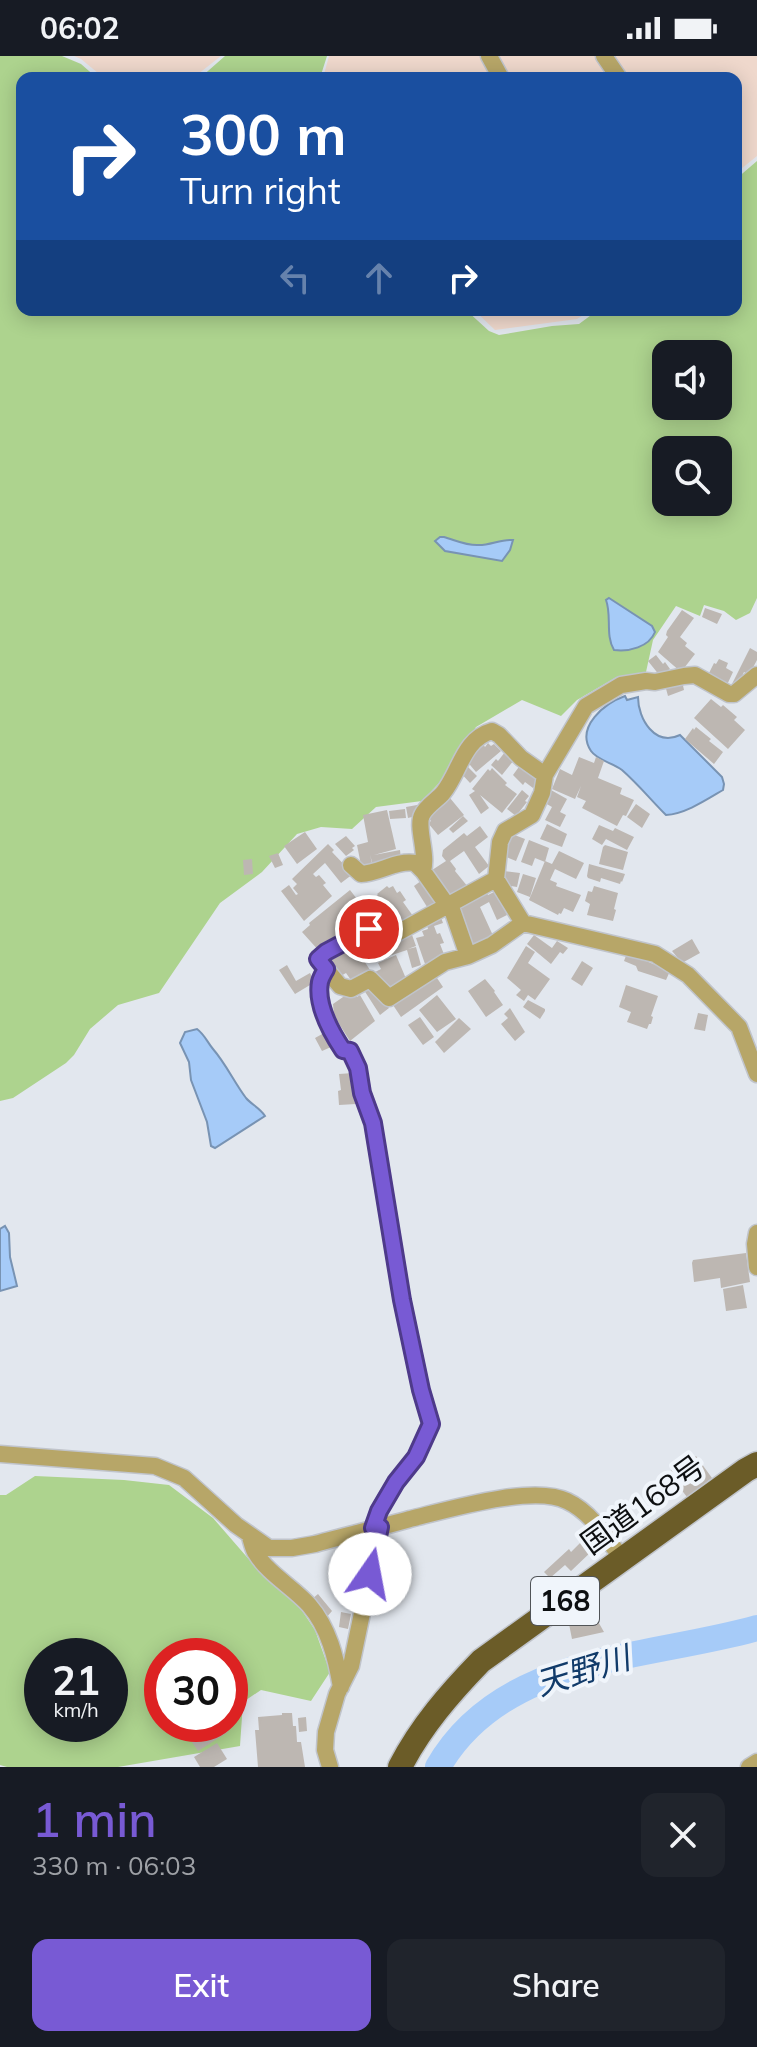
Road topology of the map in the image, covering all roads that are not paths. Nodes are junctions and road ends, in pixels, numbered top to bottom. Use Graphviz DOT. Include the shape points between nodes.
graph roads {
  1 [pos="757,675"];
  2 [pos="545,775"];
  3 [pos="351,865"];
  4 [pos="423,871"];
  5 [pos="496,879"];
  6 [pos="448,904"];
  7 [pos="523,923"];
  8 [pos="468,956"];
  9 [pos="326,969"];
  10 [pos="757,1074"];
  11 [pos="757,1233"];
  12 [pos="757,1267"];
  13 [pos="0,1454"];
  14 [pos="757,1464"];
  15 [pos="376,1528"];
  16 [pos="249,1534"];
  17 [pos="622,1559"];
  18 [pos="341,1687"];
  19 [pos="757,1762"];
  20 [pos="330,1767"];
  21 [pos="400,1767"];
  22 [pos="749,1767"];
  1 -- 2 [label="street" via="734,694 695,675 621,685 586,706"];
  2 -- 4 [label="street" via="499,735 492,731 479,737 444,792 422,815"];
  2 -- 5 [label="street" via="532,815 505,831"];
  3 -- 4 [label="street" via="361,874 410,862"];
  4 -- 6 [label="street"];
  5 -- 6 [label="street"];
  5 -- 7 [label="street"];
  6 -- 8 [label="street"];
  6 -- 9 [label="street" via="388,938 369,929 318,959"];
  7 -- 8 [label="street"];
  7 -- 10 [label="street" via="655,954 688,975 739,1027"];
  8 -- 9 [label="street" via="445,962 389,998 370,979 351,989 340,986"];
  9 -- 15 [label="street" via="320,982 326,1019 358,1068 373,1123 402,1300 431,1424 416,1457 379,1511"];
  11 -- 12 [label="street"];
  13 -- 16 [label="street" via="155,1466 184,1478"];
  14 -- 17 [label="highway, 国道168号 / 168"];
  15 -- 16 [label="street" via="292,1548 269,1548"];
  15 -- 17 [label="street" via="475,1503 546,1497 566,1500 587,1515"];
  15 -- 18 [label="street" via="351,1666"];
  16 -- 18 [label="street" via="273,1573 322,1624"];
  17 -- 21 [label="highway, 国道168号 / 168" via="481,1661 449,1694"];
  18 -- 20 [label="street" via="326,1732"];
  19 -- 22 [label="street"];
}
